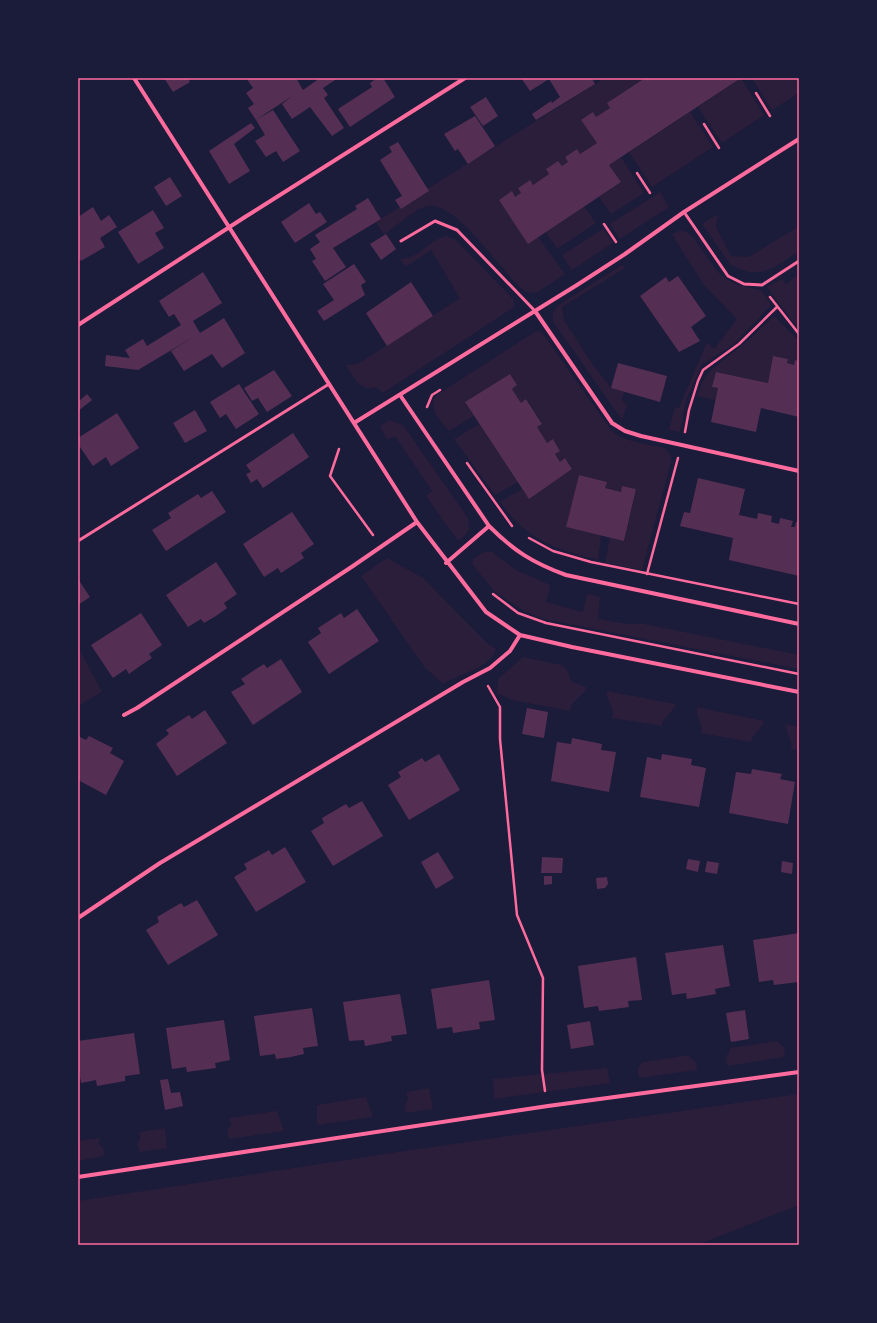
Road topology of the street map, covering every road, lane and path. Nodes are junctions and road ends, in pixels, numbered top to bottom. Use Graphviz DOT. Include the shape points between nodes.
graph roads {
  1 [pos="134,78"];
  2 [pos="465,78"];
  3 [pos="756,93"];
  4 [pos="770,116"];
  5 [pos="704,124"];
  6 [pos="799,139"];
  7 [pos="719,148"];
  8 [pos="637,173"];
  9 [pos="650,193"];
  10 [pos="684,212"];
  11 [pos="604,224"];
  12 [pos="230,226"];
  13 [pos="401,241"];
  14 [pos="625,254"];
  15 [pos="799,261"];
  16 [pos="762,285"];
  17 [pos="777,307"];
  18 [pos="535,311"];
  19 [pos="78,325"];
  20 [pos="799,334"];
  21 [pos="329,384"];
  22 [pos="445,386"];
  23 [pos="400,395"];
  24 [pos="431,413"];
  25 [pos="354,423"];
  26 [pos="681,445"];
  27 [pos="339,449"];
  28 [pos="466,462"];
  29 [pos="799,470"];
  30 [pos="417,522"];
  31 [pos="489,526"];
  32 [pos="517,532"];
  33 [pos="523,535"];
  34 [pos="78,541"];
  35 [pos="381,547"];
  36 [pos="446,562"];
  37 [pos="647,574"];
  38 [pos="492,594"];
  39 [pos="799,604"];
  40 [pos="799,624"];
  41 [pos="520,635"];
  42 [pos="481,673"];
  43 [pos="799,674"];
  44 [pos="799,692"];
  45 [pos="124,714"];
  46 [pos="78,918"];
  47 [pos="799,1072"];
  48 [pos="548,1106"];
  49 [pos="78,1177"];
  1 -- 12 [label="street"];
  2 -- 12 [label="street"];
  3 -- 4 [label="path"];
  5 -- 7 [label="path"];
  6 -- 10 [label="street"];
  8 -- 9 [label="path"];
  10 -- 14 [label="street"];
  10 -- 16 [label="lane" via="728,276 744,284"];
  11 -- 14 [label="path"];
  12 -- 19 [label="street"];
  12 -- 21 [label="street"];
  13 -- 18 [label="lane" via="435,221 457,230"];
  14 -- 18 [label="street"];
  15 -- 16 [label="lane"];
  16 -- 17 [label="path"];
  17 -- 20 [label="path"];
  17 -- 26 [label="path" via="739,344 704,370 689,410"];
  18 -- 23 [label="street"];
  18 -- 26 [label="street" via="612,424 625,431"];
  21 -- 25 [label="street"];
  21 -- 34 [label="lane"];
  22 -- 24 [label="path" via="432,395 426,407"];
  23 -- 25 [label="street"];
  23 -- 31 [label="street"];
  25 -- 30 [label="street"];
  26 -- 29 [label="street"];
  26 -- 37 [label="path"];
  27 -- 35 [label="path" via="330,476"];
  28 -- 32 [label="path"];
  30 -- 35 [label="street"];
  30 -- 36 [label="street"];
  31 -- 36 [label="street"];
  31 -- 40 [label="street" via="511,547 541,566 566,575"];
  33 -- 37 [label="path" via="553,551"];
  35 -- 45 [label="street" via="137,708"];
  36 -- 41 [label="street" via="486,612"];
  37 -- 39 [label="path"];
  38 -- 43 [label="path" via="518,613 546,624"];
  41 -- 42 [label="street" via="510,651"];
  41 -- 44 [label="street"];
  42 -- 46 [label="street" via="160,863"];
  42 -- 48 [label="path" via="500,707 500,739 517,915 543,978 542,1070"];
  47 -- 48 [label="street"];
  48 -- 49 [label="street"];
}
